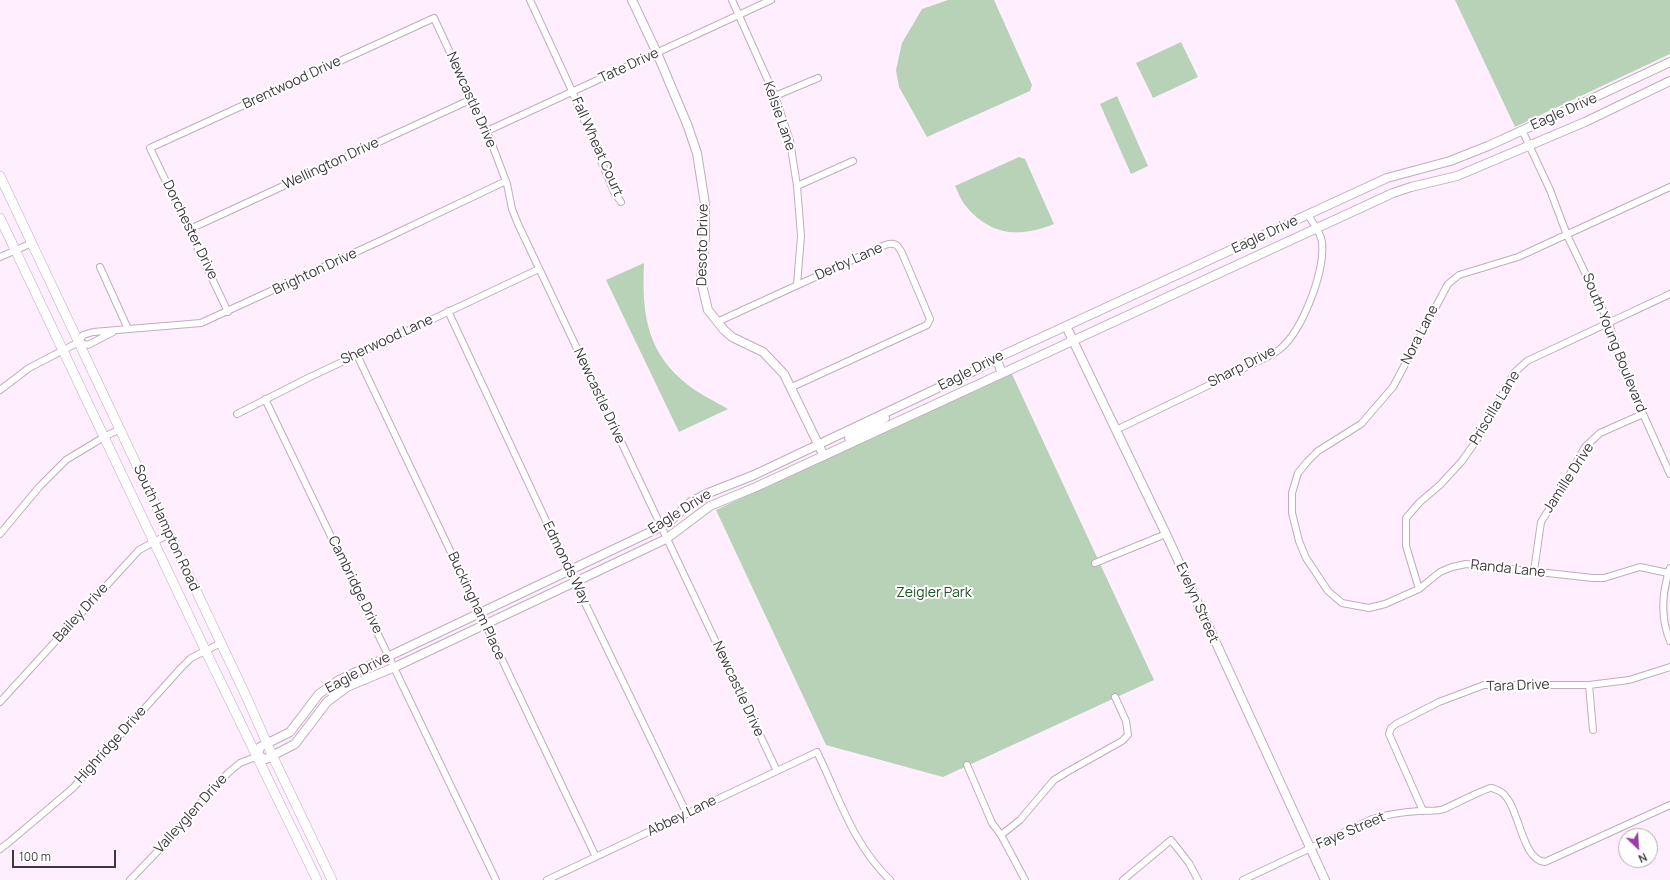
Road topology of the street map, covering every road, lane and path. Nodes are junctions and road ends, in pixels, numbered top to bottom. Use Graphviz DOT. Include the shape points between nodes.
graph roads {
  1 [pos="530,0"];
  2 [pos="632,0"];
  3 [pos="732,0"];
  4 [pos="771,0"];
  5 [pos="739,15"];
  6 [pos="434,18"];
  7 [pos="657,53"];
  8 [pos="1670,62"];
  9 [pos="818,78"];
  10 [pos="1670,82"];
  11 [pos="572,92"];
  12 [pos="775,96"];
  13 [pos="472,99"];
  14 [pos="1522,130"];
  15 [pos="487,131"];
  16 [pos="1529,146"];
  17 [pos="150,148"];
  18 [pos="854,160"];
  19 [pos="0,176"];
  20 [pos="506,181"];
  21 [pos="797,186"];
  22 [pos="1670,187"];
  23 [pos="621,202"];
  24 [pos="1308,215"];
  25 [pos="0,218"];
  26 [pos="1316,228"];
  27 [pos="190,229"];
  28 [pos="1567,235"];
  29 [pos="32,243"];
  30 [pos="15,250"];
  31 [pos="0,257"];
  32 [pos="100,267"];
  33 [pos="539,269"];
  34 [pos="1182,274"];
  35 [pos="797,285"];
  36 [pos="1188,287"];
  37 [pos="1670,294"];
  38 [pos="448,311"];
  39 [pos="228,312"];
  40 [pos="717,322"];
  41 [pos="1609,323"];
  42 [pos="1066,326"];
  43 [pos="128,329"];
  44 [pos="115,331"];
  45 [pos="1072,340"];
  46 [pos="79,342"];
  47 [pos="63,350"];
  48 [pos="357,355"];
  49 [pos="996,358"];
  50 [pos="1002,373"];
  51 [pos="792,387"];
  52 [pos="0,390"];
  53 [pos="265,399"];
  54 [pos="909,402"];
  55 [pos="238,414"];
  56 [pos="1643,414"];
  57 [pos="120,429"];
  58 [pos="1116,430"];
  59 [pos="104,437"];
  60 [pos="852,443"];
  61 [pos="819,444"];
  62 [pos="824,456"];
  63 [pos="1670,474"];
  64 [pos="706,494"];
  65 [pos="710,506"];
  66 [pos="661,526"];
  67 [pos="0,534"];
  68 [pos="169,534"];
  69 [pos="1166,534"];
  70 [pos="666,539"];
  71 [pos="154,543"];
  72 [pos="1095,563"];
  73 [pos="569,570"];
  74 [pos="1669,570"];
  75 [pos="1534,571"];
  76 [pos="1319,579"];
  77 [pos="576,582"];
  78 [pos="1419,589"];
  79 [pos="479,613"];
  80 [pos="484,625"];
  81 [pos="1670,641"];
  82 [pos="221,643"];
  83 [pos="206,651"];
  84 [pos="389,656"];
  85 [pos="395,667"];
  86 [pos="1670,667"];
  87 [pos="1589,685"];
  88 [pos="1115,697"];
  89 [pos="0,702"];
  90 [pos="1593,730"];
  91 [pos="267,744"];
  92 [pos="258,756"];
  93 [pos="273,757"];
  94 [pos="966,765"];
  95 [pos="777,771"];
  96 [pos="1670,805"];
  97 [pos="1423,811"];
  98 [pos="687,814"];
  99 [pos="1001,835"];
  100 [pos="1310,848"];
  101 [pos="0,849"];
  102 [pos="596,857"];
  103 [pos="130,880"];
  104 [pos="317,880"];
  105 [pos="332,880"];
  106 [pos="496,880"];
  107 [pos="547,880"];
  108 [pos="890,880"];
  109 [pos="1025,880"];
  110 [pos="1123,880"];
  111 [pos="1198,880"];
  112 [pos="1243,880"];
  113 [pos="1325,880"];
  1 -- 11 [label="street, Fall Wheat Court"];
  2 -- 7 [label="street, Desoto Drive"];
  3 -- 5 [label="street, Kelsie Lane"];
  4 -- 5 [label="street, Tate Drive"];
  5 -- 7 [label="street, Tate Drive"];
  5 -- 12 [label="street, Kelsie Lane"];
  6 -- 13 [label="street, Newcastle Drive"];
  6 -- 17 [label="street, Brentwood Drive"];
  7 -- 11 [label="street, Tate Drive"];
  7 -- 40 [label="street, Desoto Drive" via="697,153 705,204 701,281 708,310"];
  8 -- 14 [label="street, Eagle Drive"];
  9 -- 12 [label="street"];
  10 -- 16 [label="street, Eagle Drive"];
  11 -- 15 [label="street, Tate Drive"];
  11 -- 23 [label="street, Fall Wheat Court" via="614,192"];
  12 -- 21 [label="street, Kelsie Lane" via="790,141"];
  13 -- 15 [label="street, Newcastle Drive"];
  13 -- 27 [label="street, Wellington Drive"];
  14 -- 16 [label="street, South Young Boulevard"];
  14 -- 24 [label="street, Eagle Drive" via="1450,161 1387,178"];
  15 -- 20 [label="street, Newcastle Drive"];
  16 -- 26 [label="street, Eagle Drive" via="1457,176 1393,193"];
  16 -- 28 [label="street, South Young Boulevard" via="1550,190"];
  17 -- 27 [label="street, Dorchester Drive"];
  18 -- 21 [label="street"];
  19 -- 29 [label="main road, South Hampton Road"];
  20 -- 33 [label="street, Newcastle Drive" via="512,209"];
  20 -- 39 [label="street, Brighton Drive"];
  21 -- 35 [label="street, Kelsie Lane" via="801,236"];
  22 -- 28 [label="street, Nora Lane"];
  24 -- 26 [label="street, Sharp Drive"];
  24 -- 34 [label="street, Eagle Drive"];
  25 -- 30 [label="main road, South Hampton Road"];
  26 -- 36 [label="street, Eagle Drive"];
  26 -- 58 [label="street, Sharp Drive" via="1322,241 1315,287 1298,326 1280,349"];
  27 -- 39 [label="street, Dorchester Drive"];
  28 -- 41 [label="street, South Young Boulevard"];
  28 -- 76 [label="street, Nora Lane" via="1518,257 1459,275 1448,284 1393,386 1361,424 1318,451 1298,473 1292,493 1292,514 1306,558"];
  29 -- 30 [label="street"];
  29 -- 46 [label="main road, South Hampton Road"];
  30 -- 31 [label="street"];
  30 -- 47 [label="main road, South Hampton Road"];
  32 -- 43 [label="street"];
  33 -- 38 [label="street, Sherwood Lane"];
  33 -- 66 [label="street, Newcastle Drive"];
  34 -- 36 [label="street"];
  34 -- 42 [label="street, Eagle Drive"];
  35 -- 40 [label="street, Derby Lane"];
  35 -- 51 [label="street, Derby Lane" via="892,243 897,244 930,319 927,325 919,330"];
  36 -- 45 [label="street, Eagle Drive"];
  37 -- 41 [label="street, Priscilla Lane"];
  38 -- 48 [label="street, Sherwood Lane"];
  38 -- 73 [label="street, Edmonds Way"];
  39 -- 43 [label="street, Brighton Drive" via="201,323"];
  40 -- 51 [label="street, Desoto Drive" via="732,337 763,352 784,374"];
  41 -- 56 [label="street, South Young Boulevard" via="1622,366"];
  41 -- 78 [label="street, Priscilla Lane" via="1527,361 1514,373 1483,431 1462,461 1406,518 1406,546"];
  42 -- 45 [label="street, Evelyn Street"];
  42 -- 49 [label="street, Eagle Drive"];
  43 -- 44 [label="street, Brighton Drive"];
  44 -- 46 [label="street, Brighton Drive" via="88,345"];
  44 -- 46 [label="street, Brighton Drive" via="83,335"];
  45 -- 50 [label="street, Eagle Drive"];
  45 -- 58 [label="street, Evelyn Street"];
  46 -- 47 [label="street"];
  46 -- 57 [label="main road, South Hampton Road"];
  47 -- 52 [label="street" via="29,368"];
  47 -- 59 [label="main road, South Hampton Road"];
  48 -- 53 [label="street, Sherwood Lane"];
  48 -- 79 [label="street, Buckingham Place"];
  49 -- 50 [label="street"];
  49 -- 54 [label="street, Eagle Drive"];
  50 -- 60 [label="street, Eagle Drive"];
  51 -- 61 [label="street, Desoto Drive"];
  53 -- 55 [label="street, Sherwood Lane"];
  53 -- 84 [label="street, Cambridge Drive"];
  54 -- 60 [label="street" via="850,436"];
  54 -- 61 [label="street, Eagle Drive"];
  56 -- 63 [label="street, South Young Boulevard"];
  56 -- 75 [label="street, Jamille Drive" via="1600,433 1586,447 1541,522"];
  57 -- 59 [label="street"];
  57 -- 68 [label="main road, South Hampton Road"];
  58 -- 69 [label="street, Evelyn Street"];
  59 -- 67 [label="street" via="66,460 40,486"];
  59 -- 71 [label="main road, South Hampton Road"];
  60 -- 62 [label="street, Eagle Drive"];
  61 -- 62 [label="street, Desoto Drive"];
  61 -- 64 [label="street, Eagle Drive" via="754,475"];
  62 -- 65 [label="street, Eagle Drive"];
  64 -- 65 [label="street"];
  64 -- 66 [label="street, Eagle Drive" via="691,502 667,524"];
  65 -- 70 [label="street, Eagle Drive"];
  66 -- 70 [label="street, Newcastle Drive"];
  66 -- 73 [label="street, Eagle Drive"];
  68 -- 71 [label="street, Bailey Drive"];
  68 -- 82 [label="main road, South Hampton Road"];
  69 -- 72 [label="street"];
  69 -- 100 [label="street, Evelyn Street"];
  70 -- 77 [label="street, Eagle Drive"];
  70 -- 95 [label="street, Newcastle Drive"];
  71 -- 83 [label="main road, South Hampton Road"];
  71 -- 89 [label="street, Bailey Drive" via="139,550"];
  73 -- 77 [label="street, Edmonds Way"];
  73 -- 79 [label="street, Eagle Drive"];
  74 -- 75 [label="street, Randa Lane" via="1640,567 1604,578"];
  74 -- 81 [label="street" via="1664,589 1663,610"];
  75 -- 78 [label="street, Randa Lane" via="1466,564 1440,572"];
  76 -- 78 [label="street, Randa Lane" via="1342,603 1368,608 1385,604"];
  77 -- 80 [label="street, Eagle Drive"];
  77 -- 98 [label="street, Edmonds Way"];
  79 -- 80 [label="street, Buckingham Place"];
  79 -- 84 [label="street, Eagle Drive"];
  80 -- 85 [label="street, Eagle Drive"];
  80 -- 102 [label="street, Buckingham Place"];
  82 -- 83 [label="street, Highridge Drive"];
  82 -- 91 [label="main road, South Hampton Road"];
  83 -- 92 [label="main road, South Hampton Road"];
  83 -- 101 [label="street, Highridge Drive" via="191,658 180,668 73,788"];
  84 -- 85 [label="street, Cambridge Drive"];
  84 -- 91 [label="street, Eagle Drive" via="328,687 314,700 290,732"];
  85 -- 93 [label="street, Eagle Drive" via="347,687 335,695 294,744"];
  85 -- 106 [label="street, Cambridge Drive"];
  86 -- 87 [label="street, Tara Drive" via="1629,680"];
  87 -- 90 [label="street"];
  87 -- 97 [label="street, Tara Drive" via="1484,685 1439,702 1396,724 1389,734"];
  88 -- 99 [label="street" via="1126,721 1128,735 1122,741 1054,780 1020,820"];
  91 -- 92 [label="street, Eagle Drive" via="260,747"];
  91 -- 93 [label="main road, South Hampton Road"];
  92 -- 93 [label="street" via="266,759"];
  92 -- 103 [label="street, Valleyglen Drive" via="240,763 228,773"];
  92 -- 104 [label="main road, South Hampton Road"];
  93 -- 105 [label="main road, South Hampton Road"];
  94 -- 99 [label="street" via="992,823"];
  95 -- 98 [label="street, Abbey Lane"];
  95 -- 108 [label="street, Abbey Lane" via="817,752 848,822 863,847"];
  96 -- 97 [label="street, Faye Street" via="1545,862 1539,862 1534,858 1511,805 1499,790 1490,788 1443,810"];
  97 -- 100 [label="street, Faye Street" via="1389,814 1372,819"];
  98 -- 102 [label="street, Abbey Lane"];
  99 -- 109 [label="street"];
  100 -- 112 [label="street, Faye Street"];
  100 -- 113 [label="street, Evelyn Street"];
  102 -- 107 [label="street, Abbey Lane"];
  110 -- 111 [label="street" via="1171,840 1189,863"];
}
